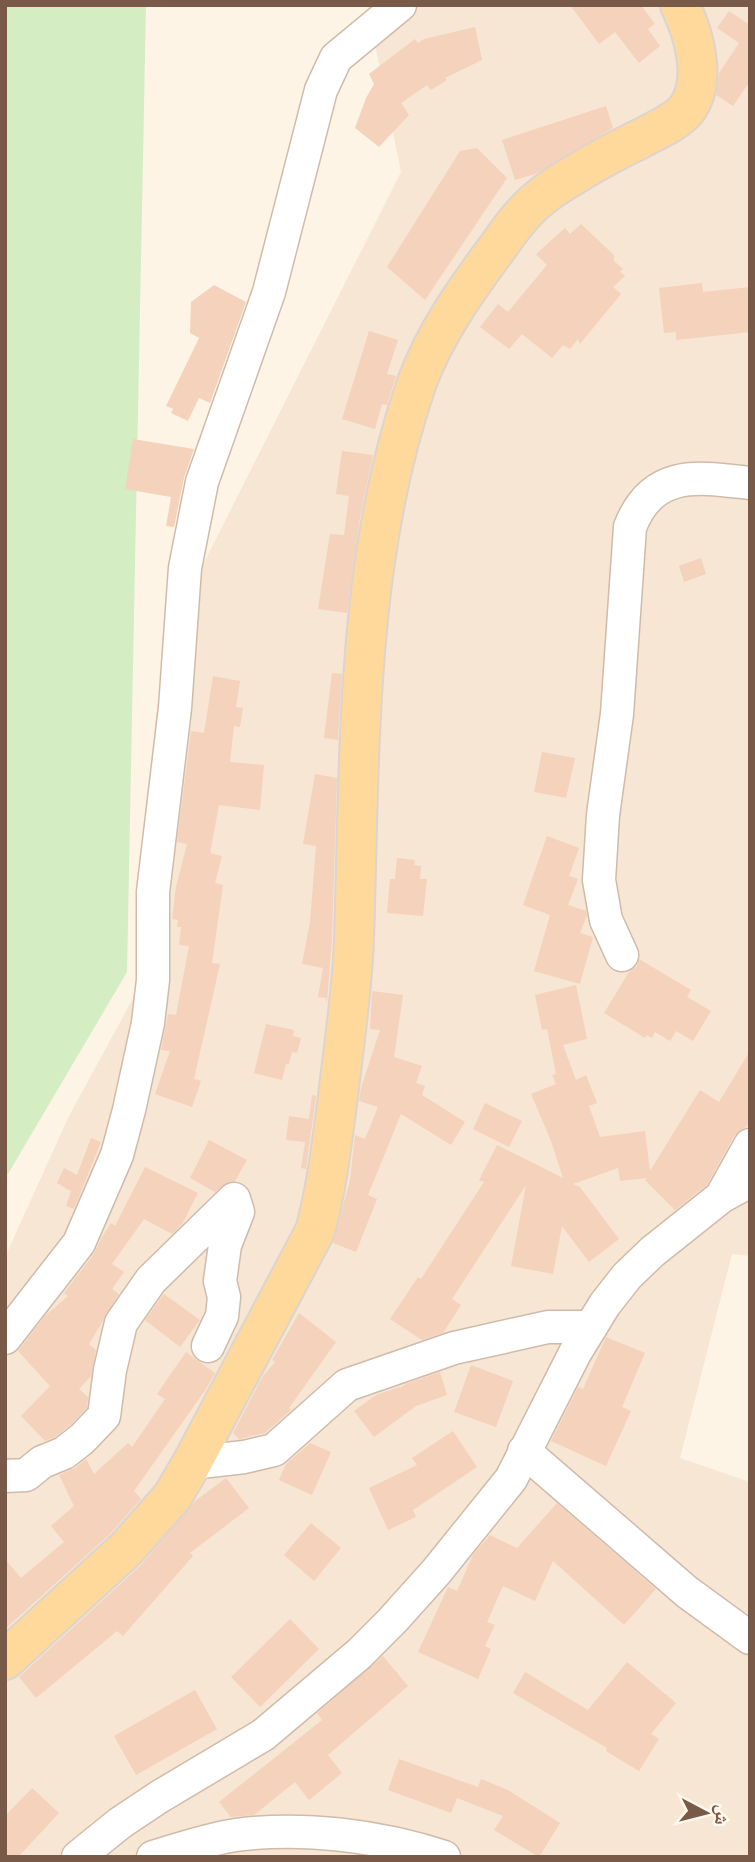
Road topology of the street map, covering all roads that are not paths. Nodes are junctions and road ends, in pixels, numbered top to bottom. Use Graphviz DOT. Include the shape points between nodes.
graph roads {
  1 [pos="400,5"];
  2 [pos="680,5"];
  3 [pos="750,483"];
  4 [pos="621,955"];
  5 [pos="750,1145"];
  6 [pos="750,1181"];
  7 [pos="721,1197"];
  8 [pos="591,1327"];
  9 [pos="5,1338"];
  10 [pos="208,1346"];
  11 [pos="524,1451"];
  12 [pos="192,1463"];
  13 [pos="5,1476"];
  14 [pos="750,1639"];
  15 [pos="5,1660"];
  16 [pos="78,1857"];
  17 [pos="153,1857"];
  18 [pos="444,1857"];
  1 -- 9 [label="street" via="336,58 321,90 269,292 202,482 185,568 175,708 153,892 148,1023 117,1155 79,1243"];
  2 -- 12 [label="main road" via="695,46 697,71 685,110 539,198 476,277 447,321 417,383 379,529 363,684 347,1033 325,1194 302,1260"];
  3 -- 4 [label="street" via="673,481 646,498 630,527 599,880 606,920"];
  5 -- 7 [label="street"];
  6 -- 7 [label="street"];
  7 -- 8 [label="street" via="627,1276"];
  8 -- 11 [label="street"];
  8 -- 12 [label="street" via="548,1327 454,1348 347,1385 274,1450"];
  10 -- 13 [label="street" via="222,1316 220,1281 225,1245 238,1212 234,1199 151,1280 121,1323 104,1416 64,1453 26,1475"];
  11 -- 14 [label="street" via="687,1592"];
  11 -- 16 [label="street" via="511,1479 445,1562 359,1654 263,1735 149,1804"];
  12 -- 15 [label="main road" via="172,1497 126,1549"];
  17 -- 18 [label="street" via="212,1840 264,1832 379,1840"];
}
